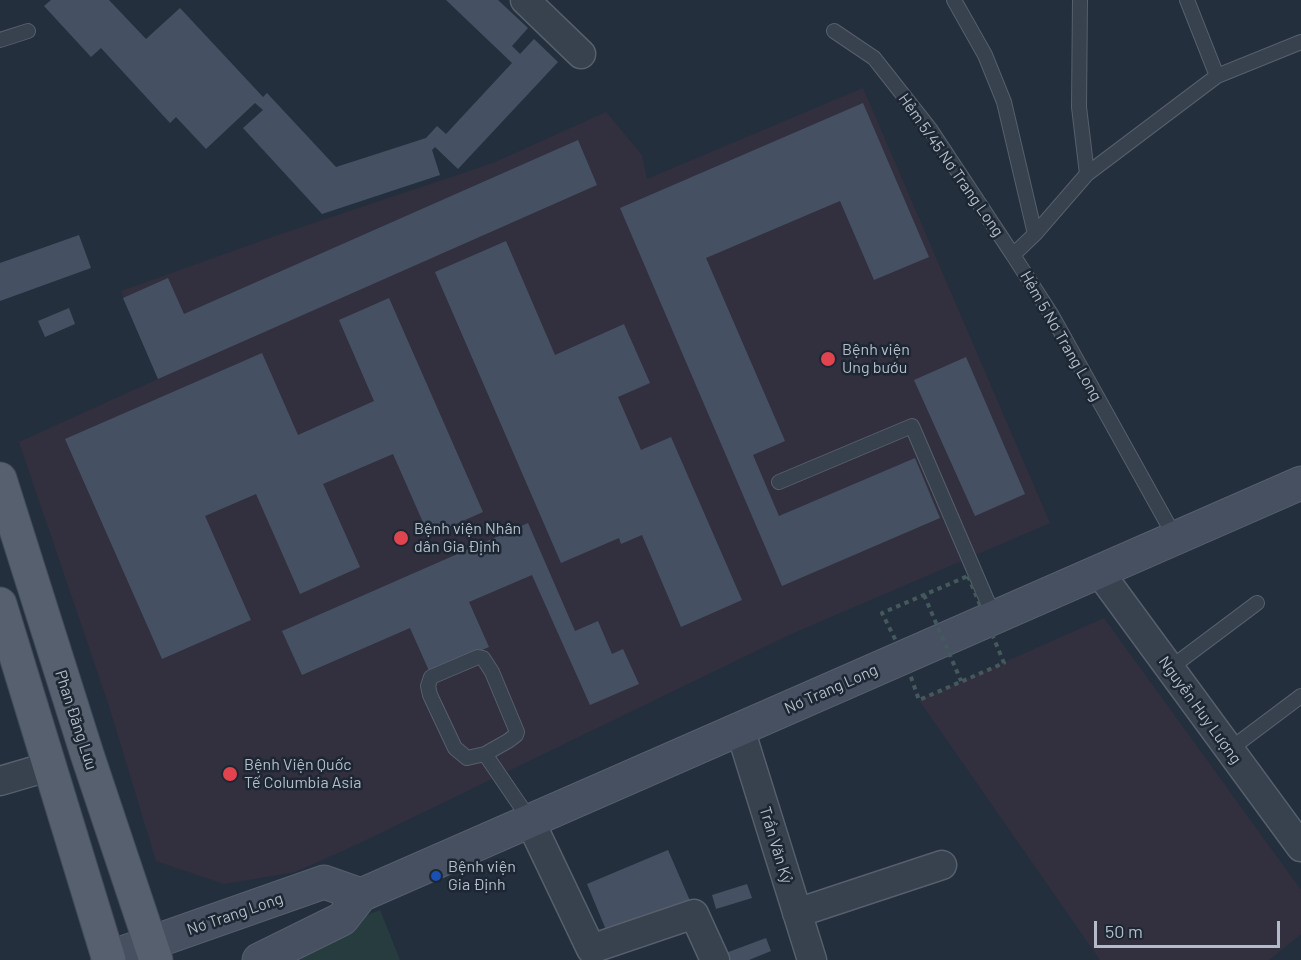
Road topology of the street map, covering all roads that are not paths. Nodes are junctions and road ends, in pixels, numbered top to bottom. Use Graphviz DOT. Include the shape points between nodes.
graph roads {
  1 [pos="525,0"];
  2 [pos="954,0"];
  3 [pos="1080,0"];
  4 [pos="1187,0"];
  5 [pos="834,31"];
  6 [pos="28,32"];
  7 [pos="0,40"];
  8 [pos="1301,42"];
  9 [pos="581,54"];
  10 [pos="1217,76"];
  11 [pos="1087,174"];
  12 [pos="1035,234"];
  13 [pos="1013,255"];
  14 [pos="0,479"];
  15 [pos="779,482"];
  16 [pos="1301,483"];
  17 [pos="1176,539"];
  18 [pos="1100,573"];
  19 [pos="1257,603"];
  20 [pos="0,604"];
  21 [pos="995,619"];
  22 [pos="52,644"];
  23 [pos="16,656"];
  24 [pos="1169,669"];
  25 [pos="1301,696"];
  26 [pos="740,729"];
  27 [pos="1229,750"];
  28 [pos="485,754"];
  29 [pos="51,766"];
  30 [pos="0,781"];
  31 [pos="530,821"];
  32 [pos="1297,834"];
  33 [pos="942,865"];
  34 [pos="361,895"];
  35 [pos="797,913"];
  36 [pos="153,952"];
  37 [pos="109,959"];
  38 [pos="259,960"];
  39 [pos="715,960"];
  40 [pos="812,960"];
  1 -- 9 [label="street"];
  2 -- 12 [label="lane" via="986,55 1004,102"];
  3 -- 11 [label="lane" via="1079,107"];
  4 -- 10 [label="lane"];
  5 -- 13 [label="lane, Hẻm 5/45 Nơ Trang Long" via="874,58 930,129"];
  6 -- 7 [label="lane"];
  8 -- 10 [label="lane, Hẻm 5 Nơ Trang Long"];
  10 -- 11 [label="lane, Hẻm 5 Nơ Trang Long"];
  11 -- 12 [label="lane, Hẻm 5 Nơ Trang Long"];
  12 -- 13 [label="lane, Hẻm 5 Nơ Trang Long"];
  13 -- 17 [label="lane, Hẻm 5 Nơ Trang Long" via="1051,314"];
  14 -- 22 [label="main road, Phan Đăng Lưu"];
  15 -- 21 [label="lane" via="912,426"];
  16 -- 17 [label="main road, Nơ Trang Long"];
  17 -- 18 [label="main road, Nơ Trang Long"];
  18 -- 21 [label="main road, Nơ Trang Long"];
  18 -- 24 [label="street, Nguyễn Huy Lượng"];
  19 -- 24 [label="lane"];
  20 -- 23 [label="main road"];
  21 -- 26 [label="main road, Nơ Trang Long"];
  22 -- 23 [label="main road"];
  22 -- 36 [label="main road, Phan Đăng Lưu"];
  23 -- 29 [label="main road"];
  24 -- 27 [label="street, Nguyễn Huy Lượng"];
  25 -- 27 [label="lane"];
  26 -- 31 [label="main road, Nơ Trang Long"];
  26 -- 35 [label="street, Trần Văn Kỷ"];
  27 -- 32 [label="street, Nguyễn Huy Lượng"];
  28 -- 28 [label="lane" via="466,758 455,748 428,686 431,677 478,657 492,672 517,732"];
  28 -- 31 [label="lane"];
  29 -- 30 [label="street"];
  29 -- 37 [label="main road"];
  31 -- 34 [label="main road, Nơ Trang Long"];
  31 -- 39 [label="street" via="591,949 694,914"];
  33 -- 35 [label="street"];
  34 -- 36 [label="main road, Nơ Trang Long" via="324,882"];
  34 -- 38 [label="main road, Nơ Trang Long" via="342,920"];
  35 -- 40 [label="street, Trần Văn Kỷ"];
  36 -- 37 [label="main road, Nơ Trang Long"];
}
